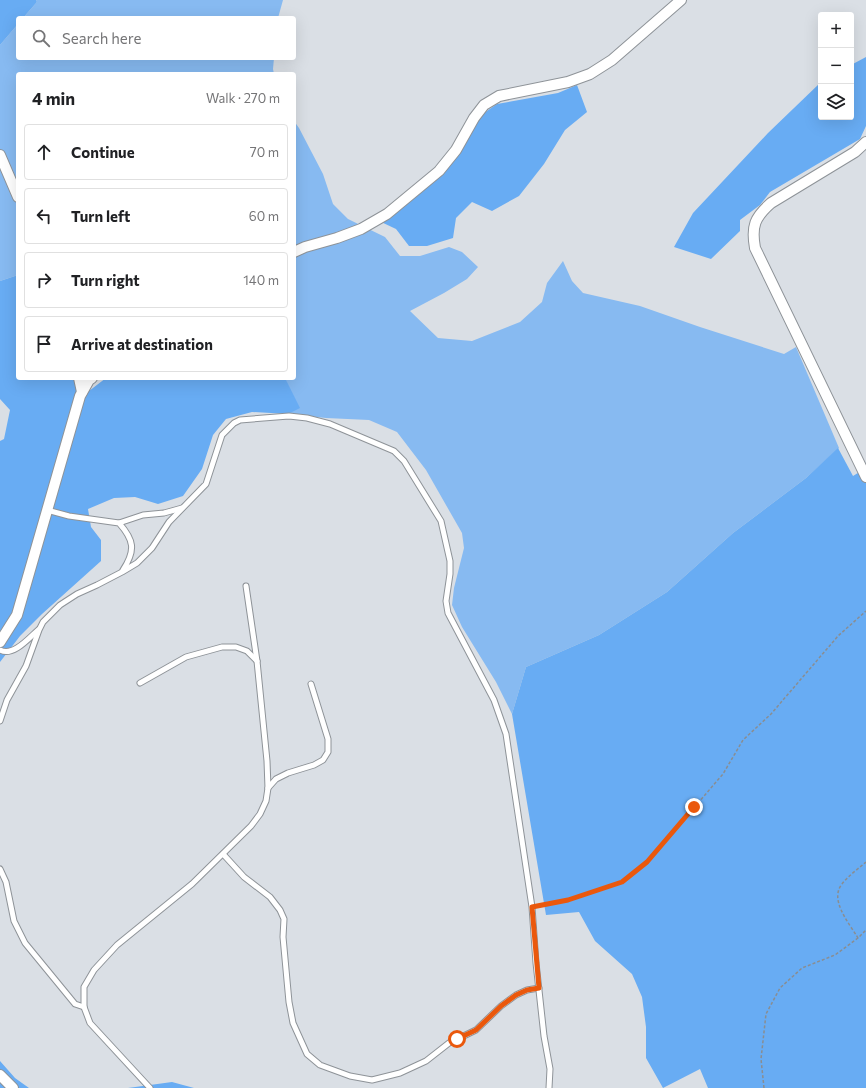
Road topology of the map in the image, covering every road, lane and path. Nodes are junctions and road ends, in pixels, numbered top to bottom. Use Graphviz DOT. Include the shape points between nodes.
graph roads {
  1 [pos="680,0"];
  2 [pos="866,142"];
  3 [pos="0,154"];
  4 [pos="16,192"];
  5 [pos="296,251"];
  6 [pos="79,380"];
  7 [pos="91,380"];
  8 [pos="82,392"];
  9 [pos="866,477"];
  10 [pos="184,507"];
  11 [pos="47,510"];
  12 [pos="119,523"];
  13 [pos="122,572"];
  14 [pos="246,586"];
  15 [pos="866,611"];
  16 [pos="39,630"];
  17 [pos="0,642"];
  18 [pos="0,650"];
  19 [pos="257,661"];
  20 [pos="140,683"];
  21 [pos="311,684"];
  22 [pos="0,721"];
  23 [pos="268,788"];
  24 [pos="223,854"];
  25 [pos="866,862"];
  26 [pos="0,869"];
  27 [pos="532,907"];
  28 [pos="866,930"];
  29 [pos="858,938"];
  30 [pos="539,988"];
  31 [pos="84,1008"];
  32 [pos="0,1075"];
  33 [pos="13,1088"];
  34 [pos="150,1088"];
  35 [pos="549,1088"];
  36 [pos="764,1088"];
  1 -- 5 [label="street" via="612,60 590,74 568,82 499,96 484,105 456,150 439,171 387,214 361,229"];
  2 -- 9 [label="street" via="855,152 762,211 753,227 752,235 755,248"];
  3 -- 4 [label="street"];
  6 -- 8 [label="street"];
  7 -- 8 [label="street"];
  8 -- 11 [label="street"];
  10 -- 12 [label="lane" via="164,513 143,515"];
  10 -- 13 [label="lane" via="169,522 152,548"];
  10 -- 27 [label="lane" via="206,484 222,435 240,420 289,416 307,418 330,424 382,445 394,451 404,461 441,520 450,561 446,601 448,614 494,700 506,734"];
  11 -- 12 [label="lane"];
  11 -- 17 [label="street" via="16,615"];
  12 -- 13 [label="lane" via="128,533 132,545 130,559"];
  13 -- 16 [label="lane" via="60,605 43,622"];
  14 -- 19 [label="lane"];
  15 -- 27 [label="path" via="838,636 771,714 743,740 723,774 647,862 622,882 568,900"];
  16 -- 18 [label="lane" via="16,649 9,652"];
  16 -- 22 [label="lane" via="26,666 7,700"];
  19 -- 20 [label="lane" via="248,651 222,648 186,657"];
  19 -- 23 [label="lane" via="268,761"];
  21 -- 23 [label="lane" via="328,739 328,752 323,760 276,779"];
  23 -- 24 [label="lane" via="260,814"];
  24 -- 30 [label="lane" via="244,877 270,897 280,910 284,920 283,937 293,1024 307,1054 320,1066 372,1080 400,1073 426,1061 449,1043 476,1030 516,995"];
  24 -- 31 [label="lane" via="192,884 118,945 94,970 84,987"];
  25 -- 29 [label="path" via="842,883 837,894 839,905"];
  26 -- 31 [label="lane" via="6,882 14,921 25,942 75,1004"];
  27 -- 30 [label="lane"];
  28 -- 29 [label="path"];
  29 -- 36 [label="path" via="835,954 802,968 780,988 766,1014 761,1059"];
  30 -- 35 [label="lane" via="550,1068"];
  31 -- 34 [label="lane" via="90,1024"];
  32 -- 33 [label="street"];
}
